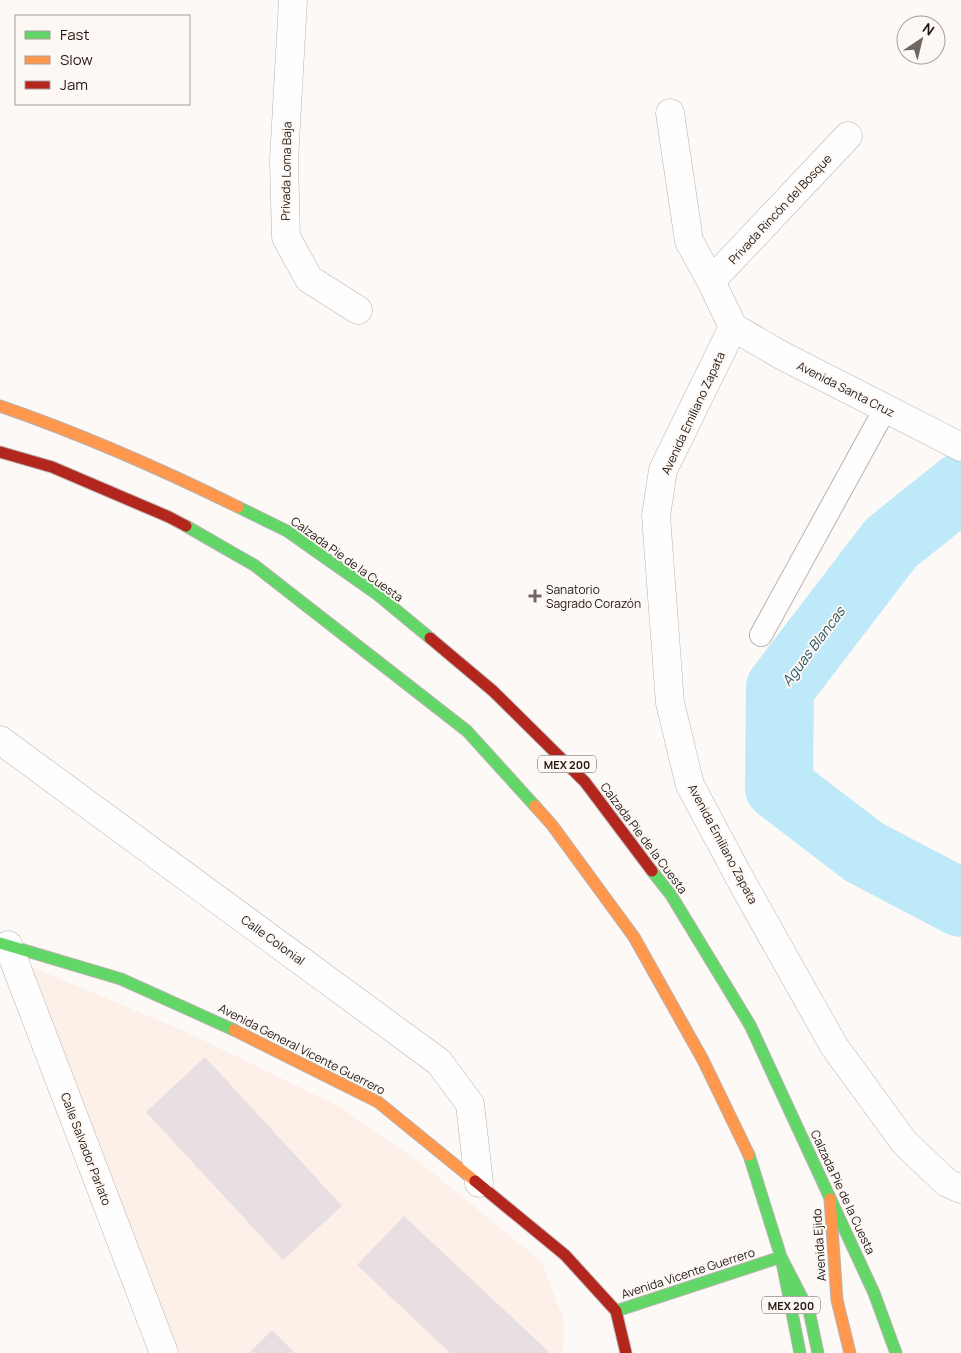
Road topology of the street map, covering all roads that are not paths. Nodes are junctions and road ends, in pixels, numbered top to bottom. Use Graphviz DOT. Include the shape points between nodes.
graph roads {
  1 [pos="293,0"];
  2 [pos="670,113"];
  3 [pos="848,136"];
  4 [pos="711,281"];
  5 [pos="358,310"];
  6 [pos="734,327"];
  7 [pos="0,406"];
  8 [pos="885,409"];
  9 [pos="950,442"];
  10 [pos="0,452"];
  11 [pos="761,636"];
  12 [pos="0,740"];
  13 [pos="4,944"];
  14 [pos="479,1183"];
  15 [pos="961,1189"];
  16 [pos="830,1194"];
  17 [pos="781,1257"];
  18 [pos="616,1311"];
  19 [pos="164,1353"];
  20 [pos="626,1353"];
  21 [pos="800,1353"];
  22 [pos="818,1353"];
  23 [pos="850,1353"];
  24 [pos="896,1353"];
  1 -- 5 [label="street, Privada Loma Baja" via="284,160 286,237 309,278"];
  2 -- 4 [label="street" via="689,241"];
  3 -- 4 [label="street, Privada Rincón del Bosque"];
  4 -- 6 [label="street"];
  6 -- 8 [label="street, Avenida Santa Cruz"];
  6 -- 15 [label="street, Avenida Emiliano Zapata" via="663,470 656,516 670,703 690,785 834,1046 904,1142 947,1183"];
  7 -- 16 [label="main road, Calzada Pie de la Cuesta / MEX 200" via="47,422 194,485 287,531 378,595 493,690 585,782 671,894 750,1025"];
  8 -- 9 [label="street, Avenida Santa Cruz"];
  8 -- 11 [label="lane"];
  10 -- 17 [label="main road, MEX 200" via="52,467 168,518 254,565 468,731 552,825 634,938 703,1060 750,1157"];
  12 -- 14 [label="street, Calle Colonial" via="439,1062 470,1104"];
  13 -- 14 [label="main road, Avenida General Vicente Guerrero" via="121,979 225,1025 361,1093 378,1102"];
  13 -- 19 [label="street, Calle Salvador Parlato"];
  14 -- 18 [label="main road, Avenida General Vicente Guerrero" via="565,1255"];
  16 -- 23 [label="main road, Avenida Ejido" via="837,1300"];
  16 -- 24 [label="main road, Calzada Pie de la Cuesta / MEX 200" via="874,1293"];
  17 -- 18 [label="main road, Avenida Vicente Guerrero"];
  17 -- 21 [label="main road, MEX 200"];
  17 -- 22 [label="main road, Avenida Ejido" via="809,1311"];
  18 -- 20 [label="main road, Avenida Vicente Guerrero"];
}
